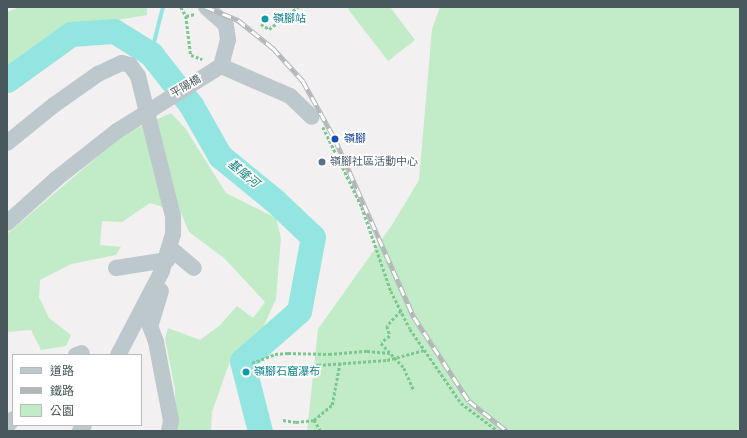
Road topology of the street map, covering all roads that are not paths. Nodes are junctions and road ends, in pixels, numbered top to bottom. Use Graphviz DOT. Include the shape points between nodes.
graph roads {
  1 [pos="206,7"];
  2 [pos="219,68"];
  3 [pos="152,108"];
  4 [pos="312,116"];
  5 [pos="7,143"];
  6 [pos="7,223"];
  7 [pos="166,260"];
  8 [pos="116,268"];
  9 [pos="194,268"];
  10 [pos="119,354"];
  11 [pos="169,431"];
  1 -- 2 [label="street" via="226,25 228,40"];
  2 -- 3 [label="street, 平陽橋"];
  2 -- 4 [label="street" via="290,96"];
  3 -- 5 [label="street" via="138,76 130,65 122,63 98,74"];
  3 -- 6 [label="street, 平陽橋" via="56,179"];
  3 -- 7 [label="street" via="174,216"];
  7 -- 8 [label="street"];
  7 -- 9 [label="street"];
  7 -- 10 [label="street"];
  7 -- 11 [label="street" via="163,286 150,326 156,342 170,421"];
}
